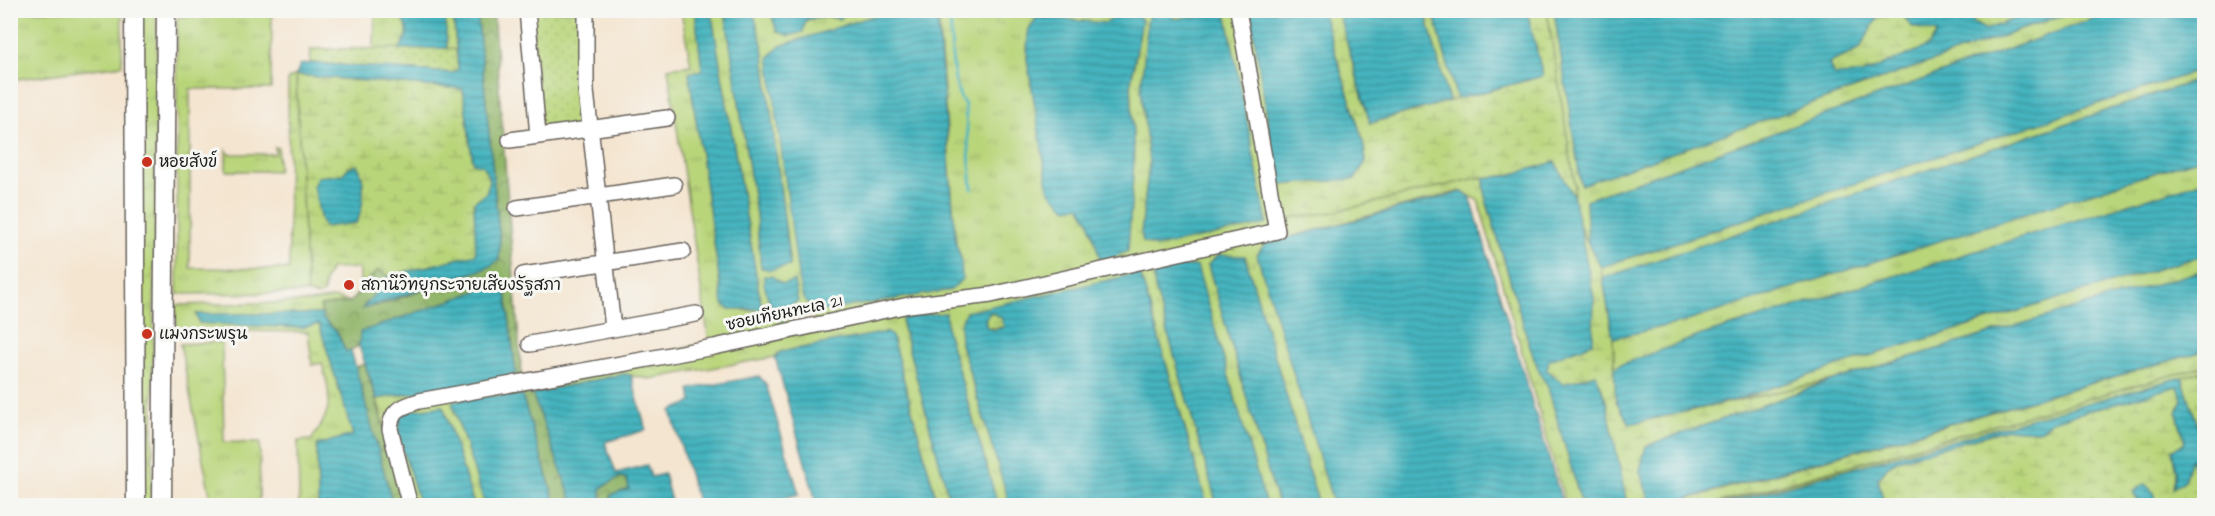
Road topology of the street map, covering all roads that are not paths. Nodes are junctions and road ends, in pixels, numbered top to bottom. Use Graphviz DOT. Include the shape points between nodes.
graph roads {
  1 [pos="134,10"];
  2 [pos="166,10"];
  3 [pos="527,10"];
  4 [pos="586,10"];
  5 [pos="1238,10"];
  6 [pos="667,118"];
  7 [pos="590,129"];
  8 [pos="538,136"];
  9 [pos="510,140"];
  10 [pos="674,185"];
  11 [pos="598,196"];
  12 [pos="517,208"];
  13 [pos="684,251"];
  14 [pos="606,263"];
  15 [pos="523,275"];
  16 [pos="696,314"];
  17 [pos="613,328"];
  18 [pos="530,344"];
  19 [pos="162,377"];
  20 [pos="136,506"];
  21 [pos="155,506"];
  22 [pos="162,506"];
  23 [pos="411,506"];
  1 -- 20 [label="main road"];
  2 -- 19 [label="main road"];
  3 -- 8 [label="street"];
  4 -- 7 [label="street" via="585,91"];
  5 -- 23 [label="street, ซอยเทียนทะเล 21" via="1277,231 991,295 918,303 419,402 396,410 390,429"];
  6 -- 7 [label="street"];
  7 -- 8 [label="street"];
  7 -- 11 [label="street"];
  8 -- 9 [label="street"];
  10 -- 11 [label="street"];
  11 -- 12 [label="street"];
  11 -- 14 [label="street"];
  13 -- 14 [label="street"];
  14 -- 15 [label="street"];
  14 -- 17 [label="street"];
  16 -- 17 [label="street"];
  17 -- 18 [label="street"];
  19 -- 21 [label="main road"];
  19 -- 22 [label="main road"];
}
